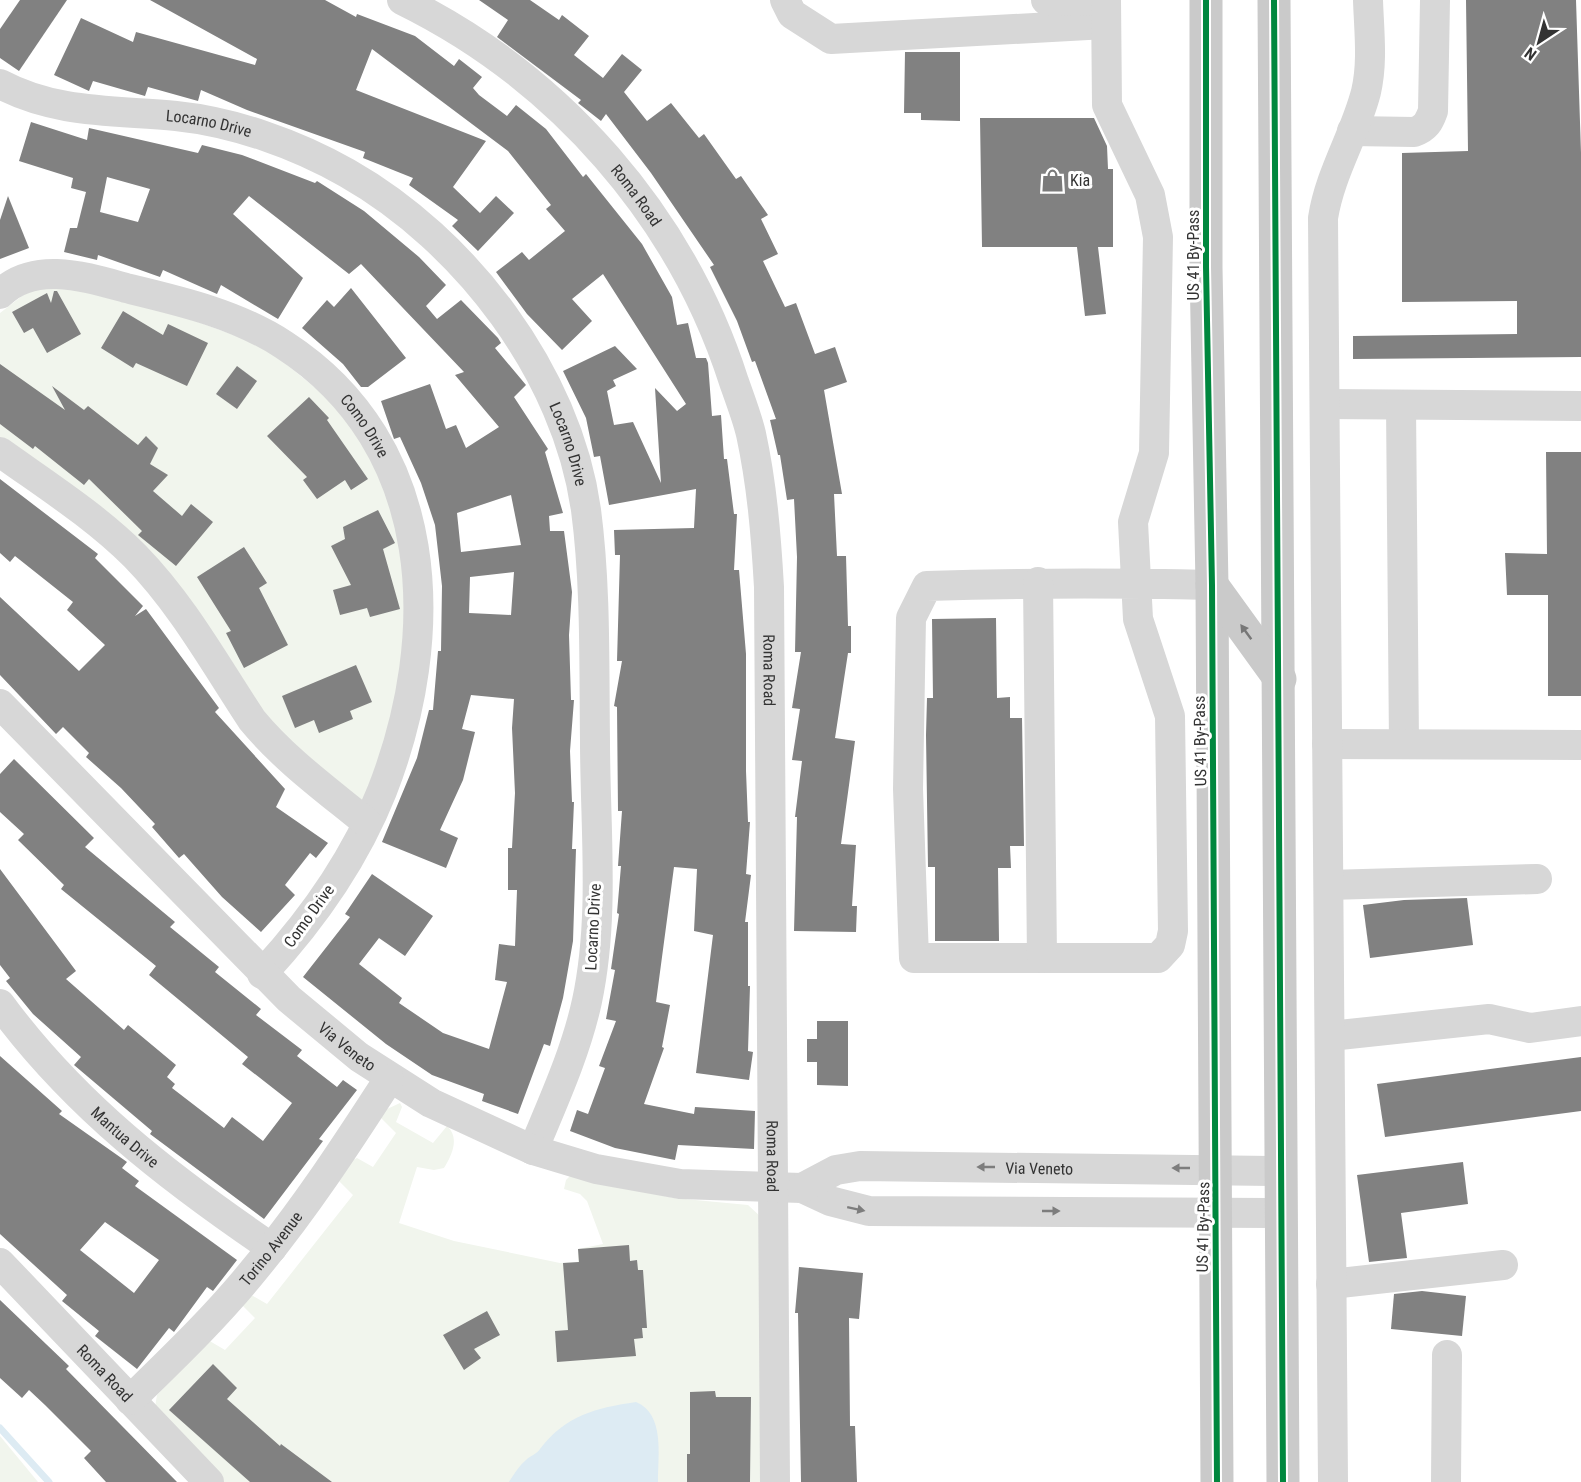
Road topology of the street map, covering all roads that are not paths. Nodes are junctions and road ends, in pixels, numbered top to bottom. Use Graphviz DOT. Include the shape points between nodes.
graph roads {
  1 [pos="402,0"];
  2 [pos="785,0"];
  3 [pos="1046,0"];
  4 [pos="1206,0"];
  5 [pos="1254,0"];
  6 [pos="1274,0"];
  7 [pos="1368,0"];
  8 [pos="1435,0"];
  9 [pos="1106,8"];
  10 [pos="0,84"];
  11 [pos="1352,131"];
  12 [pos="0,294"];
  13 [pos="1276,360"];
  14 [pos="1325,404"];
  15 [pos="1401,405"];
  16 [pos="1581,406"];
  17 [pos="0,452"];
  18 [pos="1038,582"];
  19 [pos="1135,584"];
  20 [pos="1212,585"];
  21 [pos="1280,679"];
  22 [pos="0,704"];
  23 [pos="1327,744"];
  24 [pos="1404,744"];
  25 [pos="1581,744"];
  26 [pos="367,823"];
  27 [pos="1537,879"];
  28 [pos="1329,885"];
  29 [pos="1042,958"];
  30 [pos="262,974"];
  31 [pos="0,1004"];
  32 [pos="1581,1021"];
  33 [pos="1330,1036"];
  34 [pos="389,1078"];
  35 [pos="533,1150"];
  36 [pos="1217,1169"];
  37 [pos="1281,1171"];
  38 [pos="788,1187"];
  39 [pos="1218,1211"];
  40 [pos="1281,1213"];
  41 [pos="272,1248"];
  42 [pos="0,1263"];
  43 [pos="1503,1265"];
  44 [pos="1330,1284"];
  45 [pos="1447,1355"];
  46 [pos="130,1400"];
  47 [pos="209,1482"];
  48 [pos="775,1482"];
  49 [pos="1217,1482"];
  50 [pos="1283,1482"];
  51 [pos="1334,1482"];
  52 [pos="1446,1482"];
  1 -- 38 [label="street, Roma Road" via="479,44 525,78 610,160 651,211 690,273 722,343 750,432 764,509"];
  2 -- 9 [label="street" via="792,14 831,39"];
  3 -- 9 [label="street"];
  4 -- 20 [label="main road, US 41 By-Pass"];
  5 -- 13 [label="main road" via="1257,298"];
  6 -- 13 [label="main road"];
  7 -- 11 [label="street" via="1370,67"];
  8 -- 11 [label="street" via="1430,121 1414,132"];
  9 -- 19 [label="street" via="1107,105 1150,195 1158,237 1154,453 1133,522"];
  10 -- 35 [label="street, Locarno Drive" via="35,100 67,108 177,116 222,124 273,140 346,173 403,210 466,268 536,366 560,419 586,507 594,638 596,918 592,974 581,1024"];
  11 -- 14 [label="street" via="1328,191 1323,218"];
  12 -- 26 [label="street, Como Drive" via="39,274 68,274 216,314 258,330 295,352 332,384 365,424 385,456 402,498 414,541 419,584 414,659 403,725"];
  13 -- 21 [label="main road"];
  14 -- 15 [label="street"];
  14 -- 23 [label="street"];
  15 -- 16 [label="street"];
  15 -- 24 [label="street"];
  17 -- 26 [label="street" via="92,518 134,555 172,599 264,735"];
  18 -- 19 [label="street"];
  18 -- 29 [label="street"];
  18 -- 29 [label="street" via="927,586 911,618 908,789 914,958"];
  19 -- 20 [label="street"];
  19 -- 29 [label="street" via="1138,619 1170,716 1170,945 1158,958"];
  21 -- 20 [label="main road, one-way"];
  20 -- 36 [label="main road, US 41 By-Pass"];
  21 -- 37 [label="main road"];
  22 -- 30 [label="street, Via Veneto"];
  23 -- 24 [label="street"];
  23 -- 28 [label="street"];
  24 -- 25 [label="street"];
  26 -- 30 [label="street, Como Drive" via="322,900"];
  27 -- 28 [label="street"];
  28 -- 33 [label="street"];
  30 -- 34 [label="street, Via Veneto" via="328,1033"];
  31 -- 41 [label="street, Mantua Drive" via="39,1055 121,1136 178,1183"];
  32 -- 33 [label="street" via="1530,1028 1489,1020"];
  33 -- 44 [label="street"];
  34 -- 35 [label="street, Via Veneto" via="474,1125"];
  34 -- 41 [label="street, Torino Avenue" via="346,1146"];
  35 -- 38 [label="street, Via Veneto" via="643,1179"];
  36 -- 37 [label="street, Via Veneto"];
  36 -- 38 [label="street, Via Veneto, one-way" via="860,1166"];
  36 -- 39 [label="main road, US 41 By-Pass"];
  37 -- 40 [label="main road"];
  38 -- 39 [label="street, Via Veneto, one-way" via="869,1211"];
  38 -- 48 [label="street, Roma Road"];
  39 -- 40 [label="street, Via Veneto"];
  39 -- 49 [label="main road, US 41 By-Pass"];
  40 -- 50 [label="main road"];
  41 -- 46 [label="street, Torino Avenue" via="213,1317"];
  42 -- 46 [label="street, Roma Road"];
  43 -- 44 [label="street"];
  44 -- 51 [label="street"];
  45 -- 52 [label="street"];
  46 -- 47 [label="street, Roma Road"];
}
